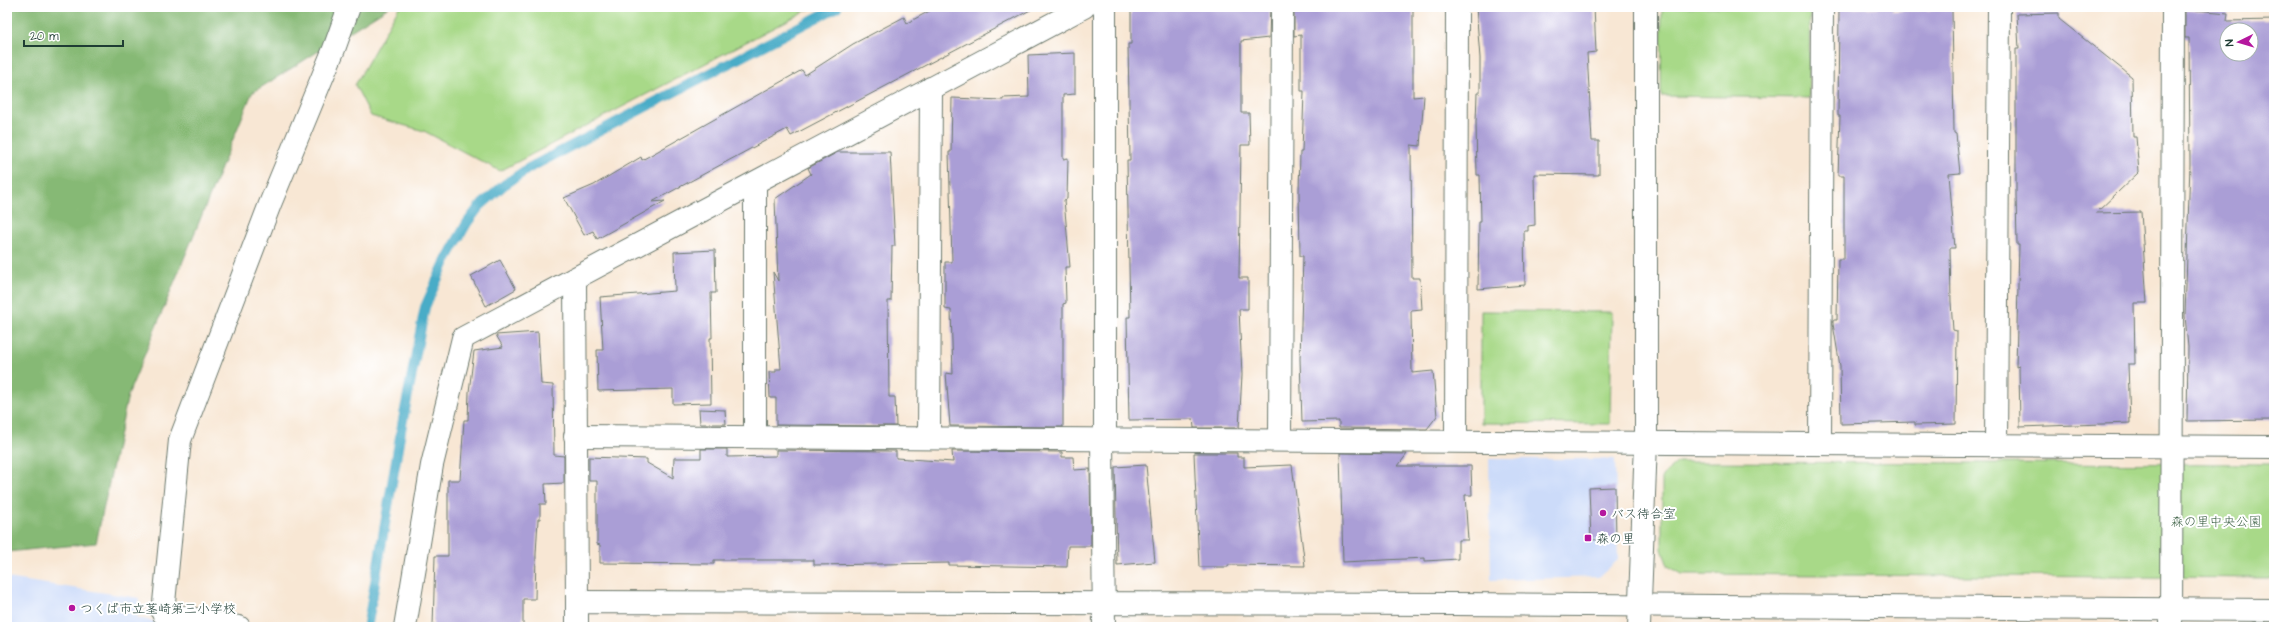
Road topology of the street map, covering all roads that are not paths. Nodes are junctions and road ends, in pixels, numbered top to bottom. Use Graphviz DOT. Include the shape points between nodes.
graph roads {
  1 [pos="349,7"];
  2 [pos="1084,7"];
  3 [pos="1105,7"];
  4 [pos="1282,7"];
  5 [pos="1457,7"];
  6 [pos="1646,7"];
  7 [pos="1822,7"];
  8 [pos="1999,7"];
  9 [pos="2173,7"];
  10 [pos="931,88"];
  11 [pos="755,184"];
  12 [pos="576,280"];
  13 [pos="575,436"];
  14 [pos="755,438"];
  15 [pos="929,438"];
  16 [pos="1104,439"];
  17 [pos="1280,440"];
  18 [pos="1456,441"];
  19 [pos="1646,442"];
  20 [pos="1820,444"];
  21 [pos="1996,445"];
  22 [pos="2172,447"];
  23 [pos="2274,447"];
  24 [pos="577,602"];
  25 [pos="1104,604"];
  26 [pos="2274,610"];
  27 [pos="1639,616"];
  28 [pos="2171,618"];
  29 [pos="238,627"];
  30 [pos="405,627"];
  31 [pos="577,627"];
  32 [pos="1104,627"];
  1 -- 29 [label="street" via="180,440 163,613"];
  2 -- 10 [label="street"];
  3 -- 16 [label="street"];
  4 -- 17 [label="street"];
  5 -- 18 [label="street"];
  6 -- 19 [label="street"];
  7 -- 20 [label="street"];
  8 -- 21 [label="street"];
  9 -- 22 [label="street"];
  10 -- 11 [label="street"];
  10 -- 15 [label="street"];
  11 -- 12 [label="street"];
  11 -- 14 [label="street"];
  12 -- 13 [label="street"];
  12 -- 30 [label="street" via="463,338 432,465"];
  13 -- 14 [label="street"];
  13 -- 24 [label="street"];
  14 -- 15 [label="street"];
  15 -- 16 [label="street"];
  16 -- 17 [label="street"];
  16 -- 25 [label="street"];
  17 -- 18 [label="street"];
  18 -- 19 [label="street"];
  19 -- 20 [label="street"];
  19 -- 27 [label="street"];
  20 -- 21 [label="street"];
  21 -- 22 [label="street"];
  22 -- 23 [label="street"];
  22 -- 28 [label="street"];
  24 -- 25 [label="street"];
  24 -- 31 [label="street"];
  25 -- 27 [label="street" via="1454,604"];
  25 -- 32 [label="street"];
  26 -- 28 [label="street"];
  27 -- 28 [label="street"];
}
